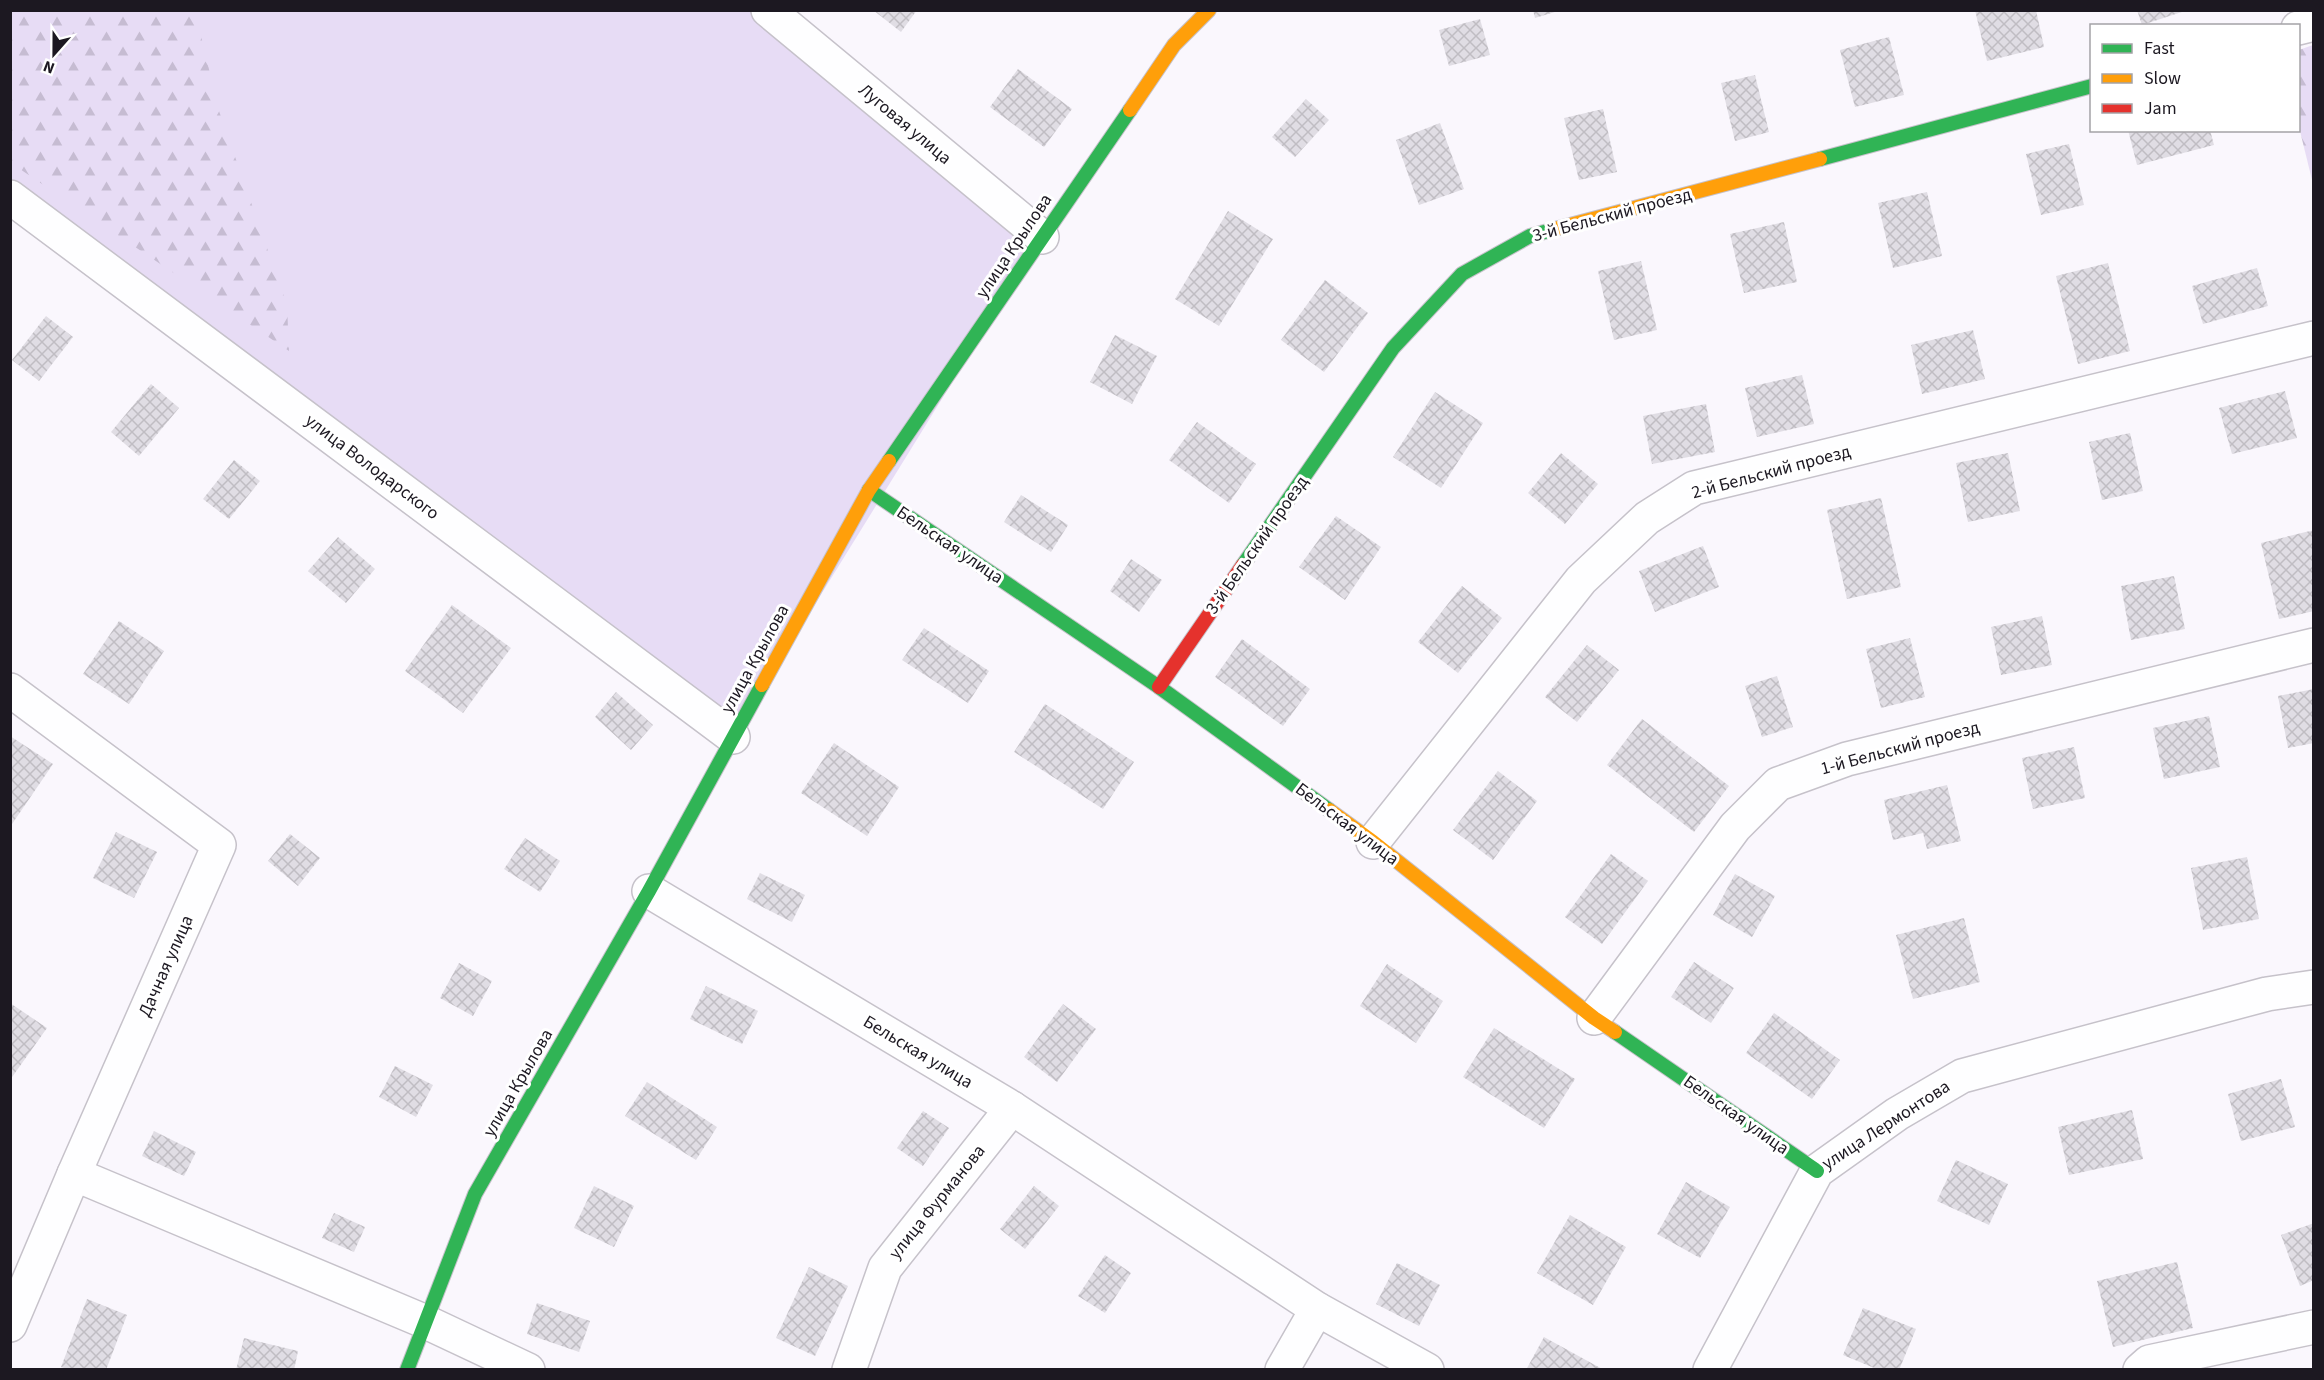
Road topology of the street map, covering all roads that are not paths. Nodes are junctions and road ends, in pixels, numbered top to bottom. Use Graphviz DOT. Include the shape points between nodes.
graph roads {
  1 [pos="768,10"];
  2 [pos="1209,10"];
  3 [pos="2090,86"];
  4 [pos="10,197"];
  5 [pos="1042,237"];
  6 [pos="2313,338"];
  7 [pos="869,490"];
  8 [pos="2313,645"];
  9 [pos="1159,687"];
  10 [pos="10,690"];
  11 [pos="733,737"];
  12 [pos="1373,842"];
  13 [pos="649,891"];
  14 [pos="2313,987"];
  15 [pos="1594,1018"];
  16 [pos="1012,1108"];
  17 [pos="1816,1171"];
  18 [pos="74,1174"];
  19 [pos="1317,1309"];
  20 [pos="426,1322"];
  21 [pos="10,1325"];
  22 [pos="2313,1327"];
  23 [pos="407,1370"];
  24 [pos="528,1370"];
  25 [pos="849,1370"];
  26 [pos="1282,1370"];
  27 [pos="1427,1370"];
  28 [pos="1710,1370"];
  29 [pos="2140,1370"];
  1 -- 5 [label="street, Луговая улица"];
  2 -- 5 [label="street, улица Крылова" via="1173,45"];
  3 -- 9 [label="street, 3-й Бельский проезд" via="1530,236 1462,274 1393,348"];
  4 -- 11 [label="street, улица Володарского"];
  5 -- 7 [label="street, улица Крылова"];
  6 -- 12 [label="street, 2-й Бельский проезд" via="1694,488 1647,518 1581,580"];
  7 -- 9 [label="street, Бельская улица"];
  7 -- 11 [label="street, улица Крылова"];
  8 -- 15 [label="street, 1-й Бельский проезд" via="1847,759 1778,784 1735,827"];
  9 -- 12 [label="street, Бельская улица"];
  10 -- 18 [label="street, Дачная улица" via="219,845"];
  11 -- 13 [label="street, улица Крылова"];
  12 -- 15 [label="street, Бельская улица"];
  13 -- 16 [label="street, Бельская улица"];
  13 -- 20 [label="street, улица Крылова" via="475,1194"];
  14 -- 17 [label="street, улица Лермонтова" via="2267,994 1962,1076 1898,1114"];
  15 -- 17 [label="street, Бельская улица"];
  16 -- 19 [label="street, Бельская улица"];
  16 -- 25 [label="street, улица Фурманова" via="885,1268"];
  17 -- 28 [label="street, улица Лермонтова"];
  18 -- 20 [label="street"];
  18 -- 21 [label="street, Дачная улица"];
  19 -- 26 [label="street"];
  19 -- 27 [label="street, Бельская улица"];
  20 -- 23 [label="street, улица Крылова"];
  20 -- 24 [label="street"];
  22 -- 29 [label="street" via="2149,1362"];
}
